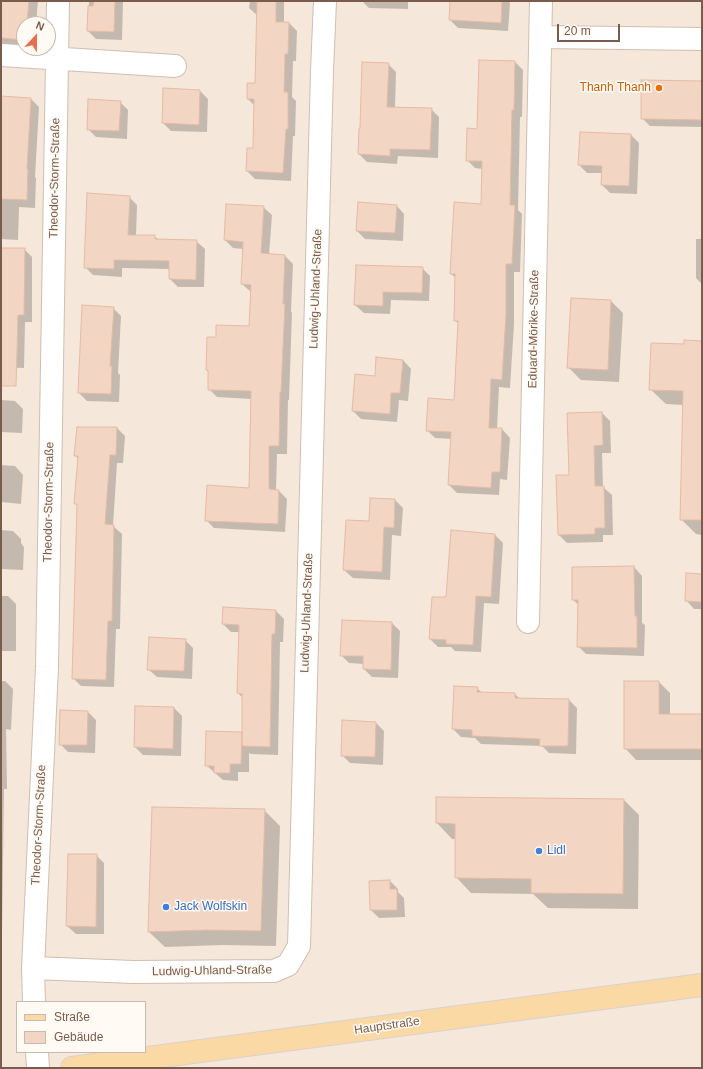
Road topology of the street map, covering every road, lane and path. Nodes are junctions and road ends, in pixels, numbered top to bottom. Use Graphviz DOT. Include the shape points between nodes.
graph roads {
  1 [pos="58,1"];
  2 [pos="325,1"];
  3 [pos="541,1"];
  4 [pos="541,37"];
  5 [pos="702,39"];
  6 [pos="1,55"];
  7 [pos="57,59"];
  8 [pos="175,66"];
  9 [pos="528,622"];
  10 [pos="33,968"];
  11 [pos="702,985"];
  12 [pos="34,1001"];
  13 [pos="37,1053"];
  14 [pos="38,1068"];
  15 [pos="72,1068"];
  1 -- 7 [label="street, Theodor-Storm-Straße"];
  2 -- 10 [label="street, Ludwig-Uhland-Straße" via="299,946 288,965 274,971 133,972"];
  3 -- 4 [label="street, Eduard-Mörike-Straße"];
  4 -- 5 [label="street"];
  4 -- 9 [label="street, Eduard-Mörike-Straße"];
  6 -- 7 [label="street"];
  7 -- 8 [label="street"];
  7 -- 10 [label="street, Theodor-Storm-Straße" via="47,667"];
  10 -- 12 [label="street, Theodor-Storm-Straße"];
  11 -- 15 [label="main road, Hauptstraße"];
  13 -- 14 [label="street"];
}
